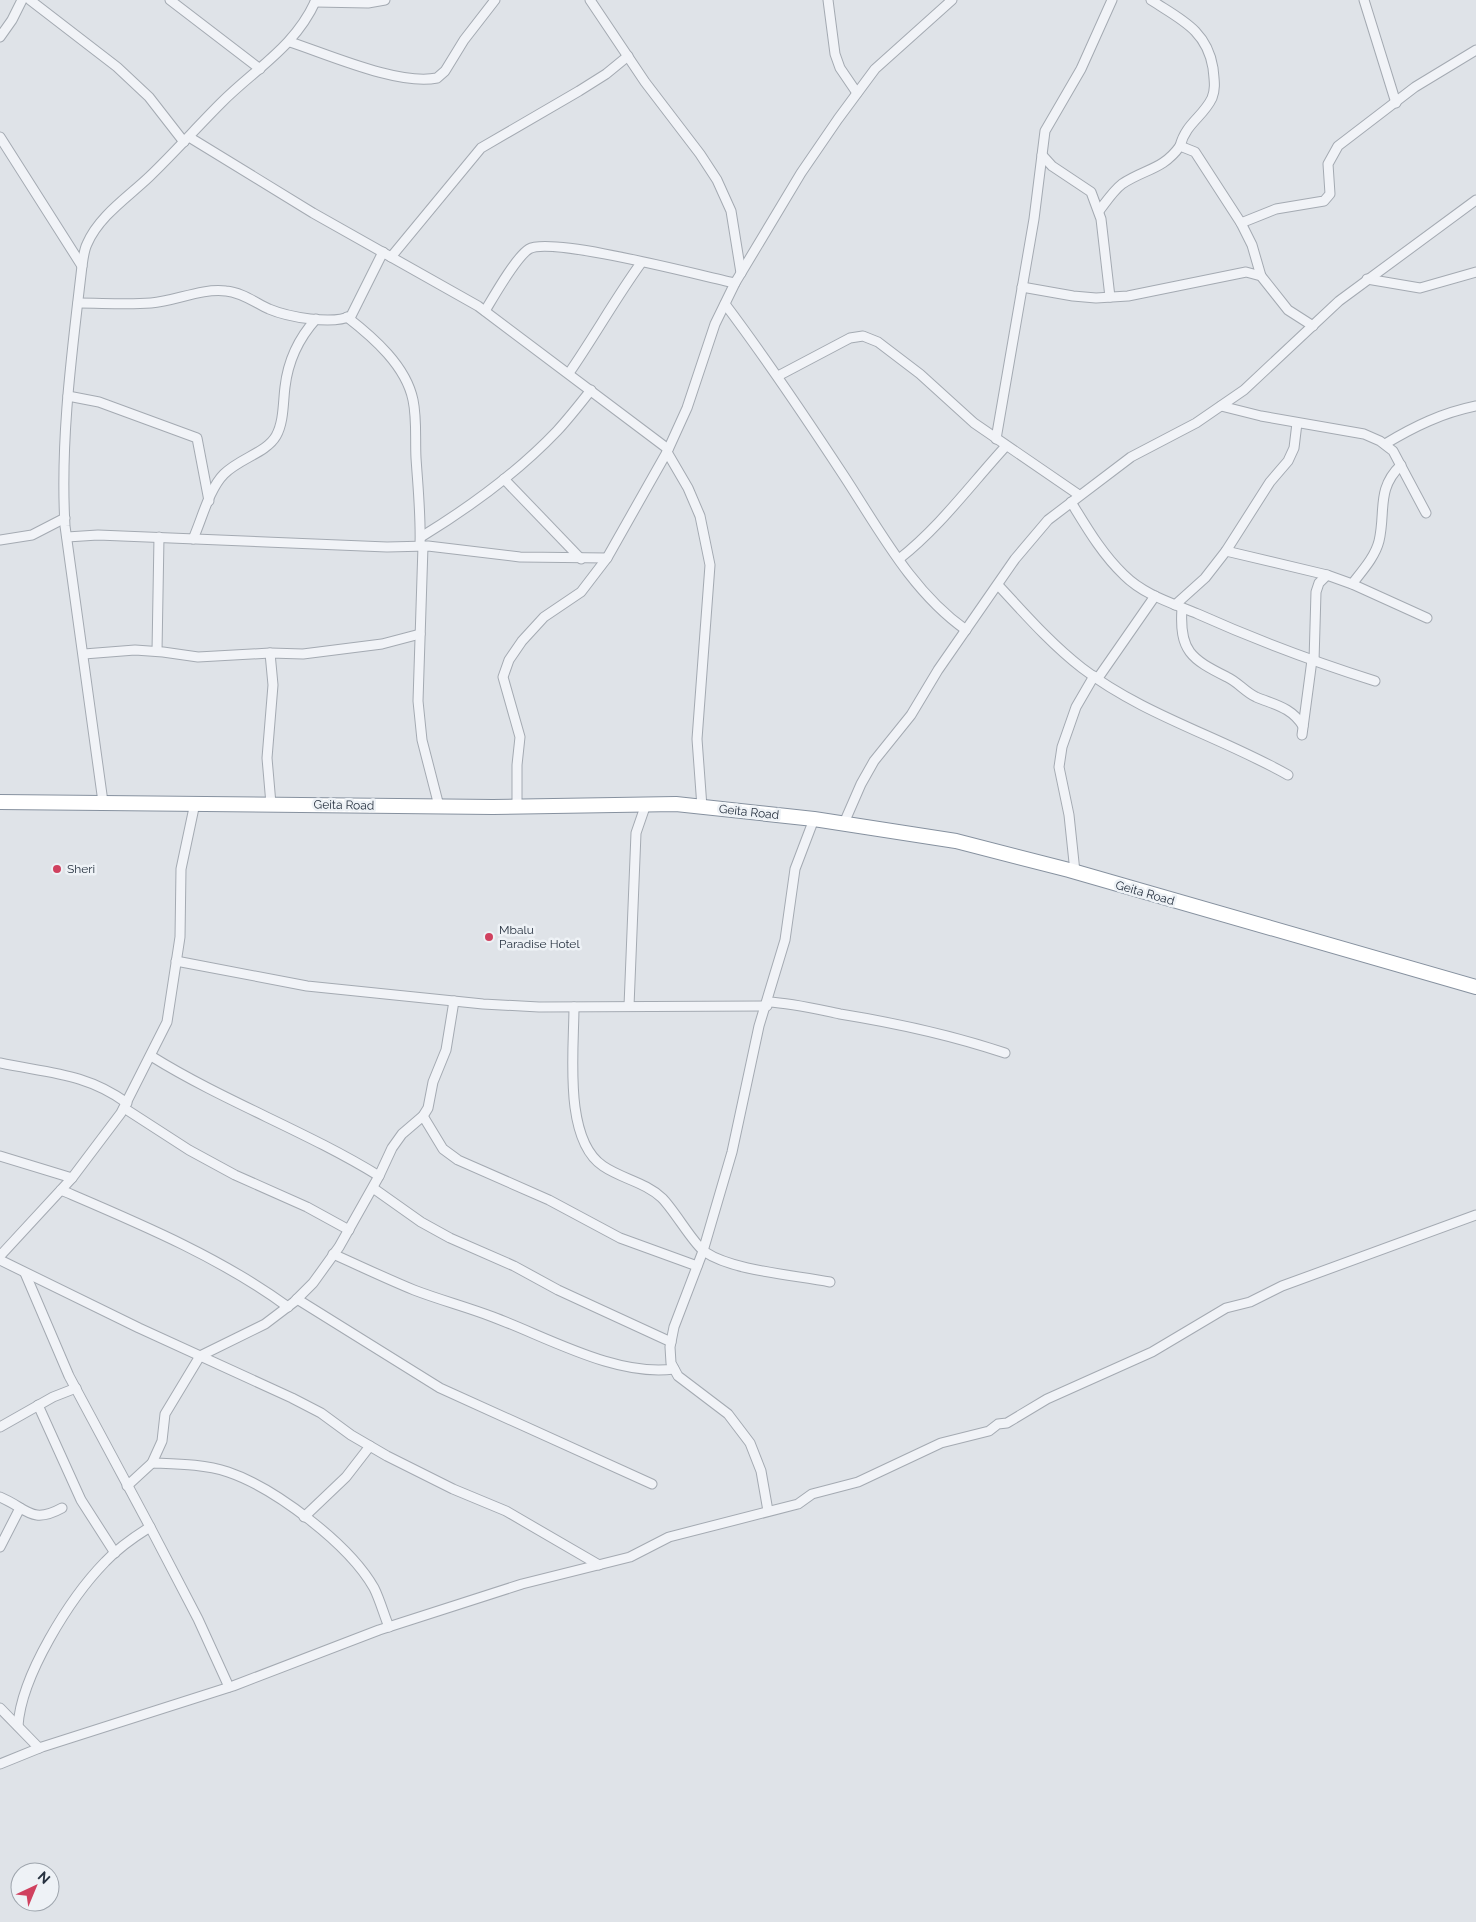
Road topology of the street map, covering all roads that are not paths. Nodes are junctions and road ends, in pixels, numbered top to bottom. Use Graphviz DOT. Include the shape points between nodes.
graph roads {
  1 [pos="22,0"];
  2 [pos="30,0"];
  3 [pos="170,0"];
  4 [pos="385,0"];
  5 [pos="494,0"];
  6 [pos="590,0"];
  7 [pos="828,0"];
  8 [pos="952,0"];
  9 [pos="1112,0"];
  10 [pos="1151,0"];
  11 [pos="1364,0"];
  12 [pos="315,1"];
  13 [pos="0,37"];
  14 [pos="290,42"];
  15 [pos="1476,50"];
  16 [pos="628,56"];
  17 [pos="260,69"];
  18 [pos="857,93"];
  19 [pos="1396,102"];
  20 [pos="0,137"];
  21 [pos="187,139"];
  22 [pos="1180,146"];
  23 [pos="1042,155"];
  24 [pos="1476,200"];
  25 [pos="1098,211"];
  26 [pos="1241,223"];
  27 [pos="387,255"];
  28 [pos="641,263"];
  29 [pos="82,266"];
  30 [pos="1476,272"];
  31 [pos="741,273"];
  32 [pos="1261,276"];
  33 [pos="1367,279"];
  34 [pos="735,283"];
  35 [pos="1022,287"];
  36 [pos="1110,297"];
  37 [pos="78,303"];
  38 [pos="725,304"];
  39 [pos="485,311"];
  40 [pos="347,317"];
  41 [pos="316,319"];
  42 [pos="1313,326"];
  43 [pos="569,373"];
  44 [pos="778,376"];
  45 [pos="591,390"];
  46 [pos="68,396"];
  47 [pos="1221,406"];
  48 [pos="1476,406"];
  49 [pos="1297,422"];
  50 [pos="996,439"];
  51 [pos="1385,444"];
  52 [pos="1006,446"];
  53 [pos="668,450"];
  54 [pos="1401,465"];
  55 [pos="504,479"];
  56 [pos="1080,495"];
  57 [pos="209,501"];
  58 [pos="1071,502"];
  59 [pos="1426,513"];
  60 [pos="65,518"];
  61 [pos="67,536"];
  62 [pos="159,537"];
  63 [pos="192,539"];
  64 [pos="0,540"];
  65 [pos="421,543"];
  66 [pos="1226,550"];
  67 [pos="607,558"];
  68 [pos="581,559"];
  69 [pos="899,559"];
  70 [pos="1327,575"];
  71 [pos="998,584"];
  72 [pos="1352,584"];
  73 [pos="1155,596"];
  74 [pos="1178,607"];
  75 [pos="1427,618"];
  76 [pos="966,630"];
  77 [pos="420,634"];
  78 [pos="158,651"];
  79 [pos="270,653"];
  80 [pos="84,654"];
  81 [pos="1313,661"];
  82 [pos="1096,677"];
  83 [pos="1375,681"];
  84 [pos="1288,775"];
  85 [pos="0,802"];
  86 [pos="103,802"];
  87 [pos="195,803"];
  88 [pos="271,804"];
  89 [pos="646,804"];
  90 [pos="439,806"];
  91 [pos="517,806"];
  92 [pos="702,807"];
  93 [pos="814,819"];
  94 [pos="844,823"];
  95 [pos="1075,872"];
  96 [pos="176,961"];
  97 [pos="1476,987"];
  98 [pos="454,1001"];
  99 [pos="767,1004"];
  100 [pos="629,1006"];
  101 [pos="574,1007"];
  102 [pos="1004,1053"];
  103 [pos="151,1056"];
  104 [pos="0,1064"];
  105 [pos="125,1105"];
  106 [pos="423,1116"];
  107 [pos="0,1156"];
  108 [pos="379,1176"];
  109 [pos="72,1178"];
  110 [pos="373,1188"];
  111 [pos="62,1190"];
  112 [pos="1476,1215"];
  113 [pos="349,1230"];
  114 [pos="703,1252"];
  115 [pos="2,1253"];
  116 [pos="333,1254"];
  117 [pos="0,1260"];
  118 [pos="697,1266"];
  119 [pos="25,1273"];
  120 [pos="830,1282"];
  121 [pos="297,1299"];
  122 [pos="288,1307"];
  123 [pos="671,1342"];
  124 [pos="200,1356"];
  125 [pos="674,1369"];
  126 [pos="76,1388"];
  127 [pos="38,1405"];
  128 [pos="0,1427"];
  129 [pos="370,1446"];
  130 [pos="152,1463"];
  131 [pos="652,1484"];
  132 [pos="127,1486"];
  133 [pos="0,1497"];
  134 [pos="20,1508"];
  135 [pos="62,1508"];
  136 [pos="768,1511"];
  137 [pos="304,1517"];
  138 [pos="150,1527"];
  139 [pos="0,1547"];
  140 [pos="115,1553"];
  141 [pos="599,1565"];
  142 [pos="389,1627"];
  143 [pos="229,1687"];
  144 [pos="0,1708"];
  145 [pos="18,1726"];
  146 [pos="39,1748"];
  147 [pos="0,1764"];
  1 -- 13 [label="street"];
  2 -- 21 [label="street" via="117,67"];
  3 -- 17 [label="street"];
  4 -- 12 [label="street" via="368,3"];
  5 -- 14 [label="street" via="437,78 406,78"];
  6 -- 16 [label="street"];
  7 -- 18 [label="street" via="835,54 840,68"];
  8 -- 18 [label="street" via="875,69"];
  9 -- 23 [label="street" via="1078,76 1045,131"];
  10 -- 22 [label="street" via="1193,27 1210,52 1215,86 1211,99 1185,131"];
  11 -- 19 [label="street"];
  12 -- 14 [label="street"];
  14 -- 17 [label="street"];
  15 -- 19 [label="street" via="1442,68"];
  16 -- 27 [label="street" via="580,91 481,148"];
  16 -- 31 [label="street" via="717,180 730,211"];
  17 -- 21 [label="street"];
  18 -- 31 [label="street" via="801,173"];
  19 -- 26 [label="street" via="1338,146 1328,164 1330,194 1327,198 1276,209"];
  20 -- 29 [label="street"];
  21 -- 27 [label="street"];
  21 -- 29 [label="street" via="103,221 87,244"];
  22 -- 25 [label="street" via="1170,160 1122,185"];
  22 -- 26 [label="street" via="1195,152"];
  23 -- 25 [label="street" via="1052,166 1091,192"];
  23 -- 35 [label="street"];
  24 -- 33 [label="street"];
  25 -- 36 [label="street"];
  26 -- 32 [label="street" via="1252,245"];
  27 -- 39 [label="street"];
  27 -- 40 [label="street" via="351,316"];
  28 -- 34 [label="street"];
  28 -- 39 [label="street" via="568,247 532,248 502,283"];
  28 -- 43 [label="street"];
  29 -- 37 [label="street"];
  30 -- 33 [label="street" via="1420,288"];
  31 -- 34 [label="street"];
  32 -- 36 [label="street" via="1246,272"];
  32 -- 42 [label="street" via="1288,310"];
  33 -- 42 [label="street"];
  34 -- 38 [label="street"];
  35 -- 36 [label="street" via="1073,296"];
  35 -- 50 [label="street"];
  37 -- 41 [label="street" via="149,303 228,291 271,310"];
  37 -- 46 [label="street"];
  38 -- 44 [label="street"];
  38 -- 53 [label="street"];
  39 -- 43 [label="street"];
  40 -- 41 [label="street" via="343,320"];
  40 -- 65 [label="street" via="364,330 396,366 413,400"];
  41 -- 57 [label="street" via="297,344 289,362 276,435 263,449 243,458 223,474"];
  42 -- 47 [label="street" via="1244,390"];
  43 -- 45 [label="street"];
  44 -- 50 [label="street" via="850,338 862,336 895,354"];
  44 -- 69 [label="street"];
  45 -- 53 [label="street"];
  45 -- 55 [label="street" via="557,431"];
  46 -- 57 [label="street" via="99,402 197,438"];
  46 -- 60 [label="street" via="62,482"];
  47 -- 49 [label="street"];
  47 -- 56 [label="street" via="1196,423 1131,456"];
  48 -- 51 [label="street" via="1423,422"];
  49 -- 51 [label="street" via="1364,434"];
  49 -- 66 [label="street" via="1294,448 1288,461 1270,482"];
  50 -- 52 [label="street"];
  51 -- 54 [label="street"];
  52 -- 56 [label="street"];
  52 -- 69 [label="street" via="944,517"];
  53 -- 67 [label="street"];
  53 -- 92 [label="street" via="700,516 710,565 696,739"];
  54 -- 59 [label="street"];
  54 -- 72 [label="street" via="1387,481 1378,543"];
  55 -- 65 [label="street"];
  55 -- 68 [label="street"];
  56 -- 58 [label="street"];
  57 -- 63 [label="street"];
  58 -- 71 [label="street" via="1048,520 1015,558"];
  58 -- 73 [label="street" via="1100,549 1125,576"];
  60 -- 61 [label="street"];
  60 -- 64 [label="street" via="32,535"];
  61 -- 62 [label="street"];
  61 -- 80 [label="street"];
  62 -- 63 [label="street"];
  62 -- 78 [label="street"];
  63 -- 65 [label="street"];
  65 -- 68 [label="street" via="520,557"];
  65 -- 77 [label="street"];
  66 -- 70 [label="street"];
  66 -- 74 [label="street"];
  67 -- 68 [label="street"];
  67 -- 91 [label="street" via="581,592 544,617 522,641 506,669 504,689 520,737"];
  69 -- 76 [label="street" via="928,600"];
  70 -- 72 [label="street"];
  70 -- 81 [label="street" via="1316,592"];
  71 -- 76 [label="street"];
  71 -- 82 [label="street" via="1064,653"];
  72 -- 75 [label="street"];
  73 -- 74 [label="street"];
  73 -- 82 [label="street"];
  74 -- 81 [label="street"];
  74 -- 81 [label="street" via="1188,652 1248,693 1287,708 1297,716 1302,731"];
  76 -- 94 [label="street" via="911,715 874,761"];
  77 -- 79 [label="street" via="350,649 303,654"];
  77 -- 90 [label="street" via="418,701 422,740"];
  78 -- 79 [label="street" via="198,657"];
  78 -- 80 [label="street"];
  79 -- 88 [label="street" via="273,685 267,758"];
  80 -- 86 [label="street"];
  81 -- 83 [label="street"];
  82 -- 84 [label="street" via="1141,705"];
  82 -- 95 [label="street" via="1076,707 1059,766 1069,815"];
  85 -- 86 [label="highway, Geita Road"];
  86 -- 87 [label="highway, Geita Road"];
  87 -- 88 [label="highway, Geita Road"];
  87 -- 96 [label="street" via="181,868 180,938"];
  88 -- 90 [label="highway, Geita Road"];
  89 -- 91 [label="highway, Geita Road"];
  89 -- 92 [label="highway, Geita Road"];
  89 -- 100 [label="street" via="636,833"];
  90 -- 91 [label="highway, Geita Road"];
  92 -- 93 [label="highway, Geita Road"];
  93 -- 94 [label="highway, Geita Road"];
  93 -- 99 [label="street" via="795,869 785,940"];
  94 -- 95 [label="highway, Geita Road" via="956,841"];
  95 -- 97 [label="highway, Geita Road"];
  96 -- 98 [label="street" via="307,986"];
  96 -- 103 [label="street" via="167,1022"];
  98 -- 101 [label="street"];
  98 -- 106 [label="street" via="446,1050"];
  99 -- 100 [label="street"];
  99 -- 102 [label="street" via="794,1005 927,1030"];
  99 -- 114 [label="street" via="759,1026 732,1152"];
  100 -- 101 [label="street"];
  101 -- 114 [label="street" via="574,1102 579,1131 588,1152 601,1165 644,1184 662,1198"];
  103 -- 105 [label="street"];
  103 -- 108 [label="street" via="196,1084"];
  104 -- 105 [label="street" via="89,1080 108,1089"];
  105 -- 109 [label="street"];
  105 -- 113 [label="street" via="189,1150"];
  106 -- 108 [label="street" via="402,1134"];
  106 -- 118 [label="street" via="443,1148 458,1160 549,1200 620,1238"];
  107 -- 109 [label="street"];
  108 -- 110 [label="street"];
  109 -- 111 [label="street"];
  110 -- 113 [label="street"];
  110 -- 123 [label="street" via="450,1238"];
  111 -- 115 [label="street"];
  111 -- 122 [label="street" via="211,1259 253,1281"];
  112 -- 136 [label="street" via="1282,1286 1250,1302 1226,1308 1152,1352 1047,1400 989,1431 941,1443 858,1482 812,1494 798,1504"];
  113 -- 116 [label="street"];
  114 -- 118 [label="street"];
  114 -- 120 [label="street" via="746,1268"];
  116 -- 121 [label="street" via="313,1284"];
  116 -- 125 [label="street" via="415,1290 633,1369 656,1372"];
  117 -- 119 [label="street"];
  118 -- 123 [label="street"];
  119 -- 124 [label="street"];
  119 -- 126 [label="street"];
  121 -- 122 [label="street"];
  121 -- 131 [label="street" via="440,1388"];
  122 -- 124 [label="street" via="265,1324"];
  123 -- 125 [label="street"];
  124 -- 129 [label="street" via="321,1413"];
  124 -- 130 [label="street" via="165,1414 162,1441"];
  125 -- 136 [label="street" via="678,1376 728,1414 750,1443 761,1471"];
  126 -- 127 [label="street"];
  126 -- 132 [label="street"];
  127 -- 128 [label="street"];
  127 -- 140 [label="street" via="81,1500"];
  129 -- 137 [label="street" via="346,1477"];
  129 -- 141 [label="street" via="424,1475 506,1512"];
  130 -- 132 [label="street"];
  130 -- 137 [label="street" via="194,1465 227,1472 267,1490"];
  132 -- 138 [label="street"];
  133 -- 134 [label="street"];
  134 -- 135 [label="street" via="36,1517"];
  134 -- 139 [label="street"];
  136 -- 141 [label="street" via="669,1537 630,1557"];
  137 -- 142 [label="street" via="354,1560 374,1588"];
  138 -- 140 [label="street"];
  138 -- 143 [label="street"];
  140 -- 145 [label="street" via="82,1591 44,1651 28,1682 18,1713"];
  141 -- 142 [label="street" via="522,1584"];
  142 -- 143 [label="street"];
  143 -- 146 [label="street"];
  144 -- 145 [label="street"];
  145 -- 146 [label="street"];
  146 -- 147 [label="street"];
}
